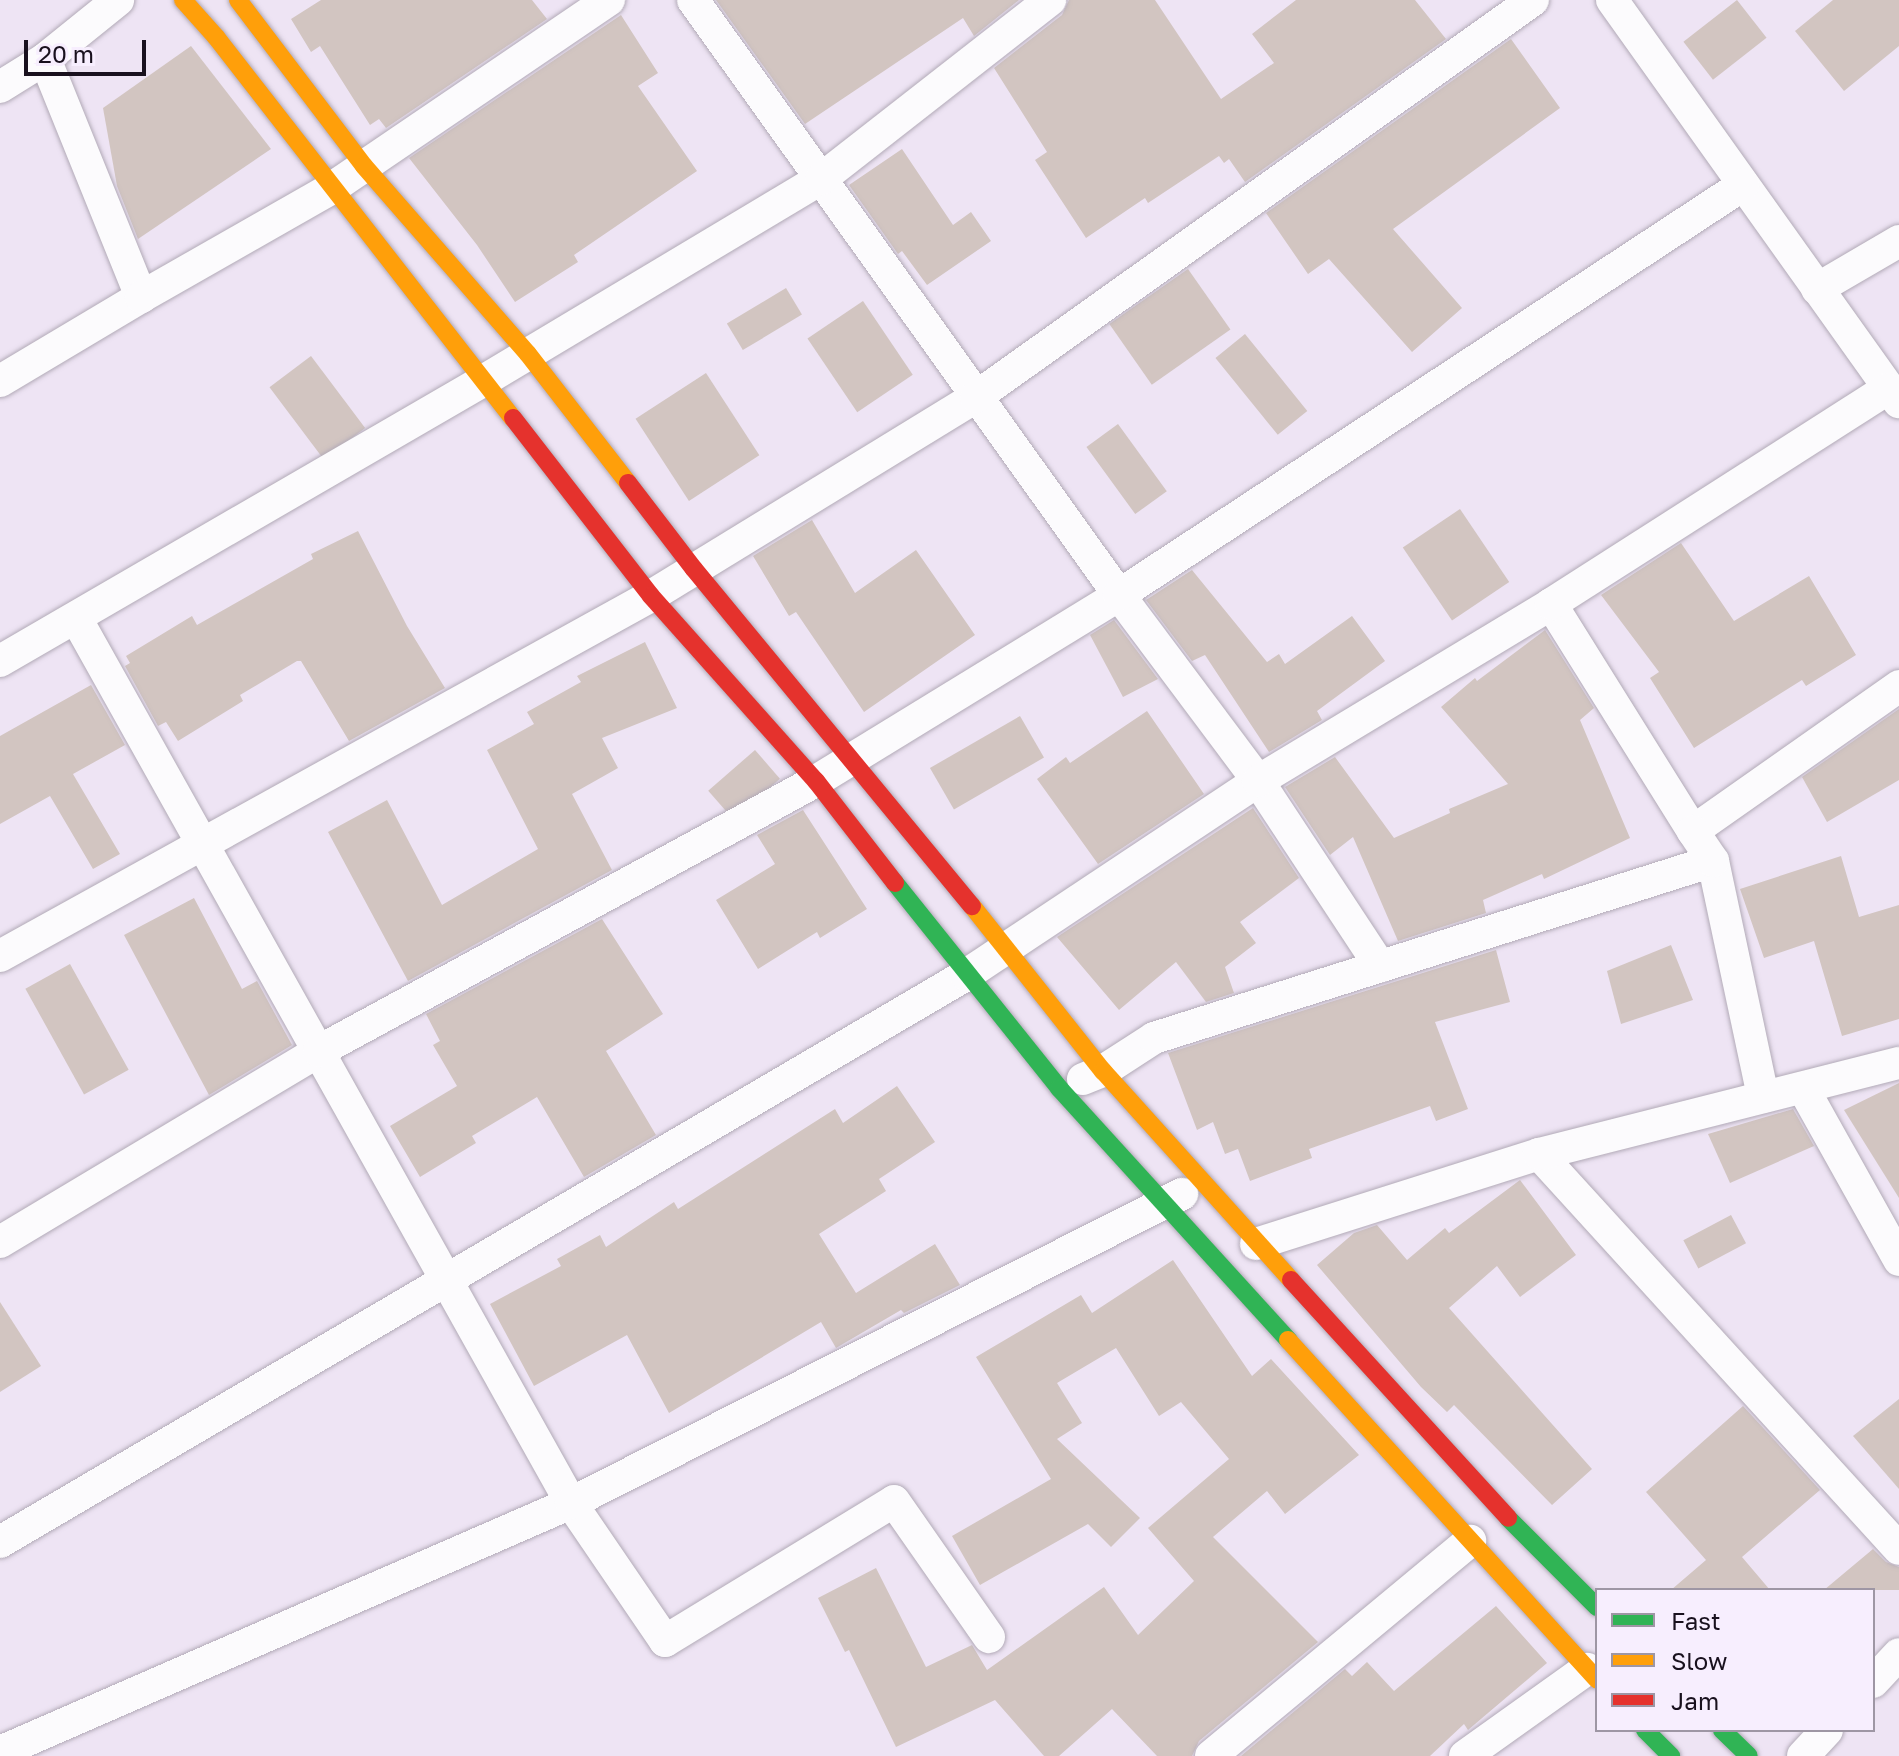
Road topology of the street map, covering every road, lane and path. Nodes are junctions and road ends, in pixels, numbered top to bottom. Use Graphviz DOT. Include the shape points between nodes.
graph roads {
  1 [pos="118,0"];
  2 [pos="183,0"];
  3 [pos="238,0"];
  4 [pos="609,0"];
  5 [pos="693,0"];
  6 [pos="1050,0"];
  7 [pos="1533,0"];
  8 [pos="1612,0"];
  9 [pos="45,59"];
  10 [pos="0,87"];
  11 [pos="364,166"];
  12 [pos="821,179"];
  13 [pos="1743,185"];
  14 [pos="332,188"];
  15 [pos="1899,241"];
  16 [pos="1817,289"];
  17 [pos="141,297"];
  18 [pos="528,354"];
  19 [pos="0,381"];
  20 [pos="483,381"];
  21 [pos="1893,395"];
  22 [pos="976,397"];
  23 [pos="694,569"];
  24 [pos="1119,595"];
  25 [pos="651,596"];
  26 [pos="1551,604"];
  27 [pos="76,618"];
  28 [pos="0,661"];
  29 [pos="1899,686"];
  30 [pos="852,759"];
  31 [pos="816,781"];
  32 [pos="1258,781"];
  33 [pos="1693,831"];
  34 [pos="202,842"];
  35 [pos="1713,861"];
  36 [pos="1007,948"];
  37 [pos="0,956"];
  38 [pos="1380,966"];
  39 [pos="966,975"];
  40 [pos="319,1051"];
  41 [pos="1899,1063"];
  42 [pos="1103,1071"];
  43 [pos="1059,1088"];
  44 [pos="1803,1088"];
  45 [pos="1763,1097"];
  46 [pos="1539,1154"];
  47 [pos="1204,1185"];
  48 [pos="1161,1202"];
  49 [pos="0,1242"];
  50 [pos="1256,1244"];
  51 [pos="1899,1260"];
  52 [pos="445,1278"];
  53 [pos="571,1503"];
  54 [pos="1470,1541"];
  55 [pos="0,1542"];
  56 [pos="1899,1549"];
  57 [pos="1595,1605"];
  58 [pos="989,1637"];
  59 [pos="1899,1654"];
  60 [pos="1592,1675"];
  61 [pos="1875,1680"];
  62 [pos="1647,1732"];
  63 [pos="1724,1732"];
  64 [pos="1825,1732"];
  65 [pos="0,1752"];
  66 [pos="1211,1756"];
  67 [pos="1465,1756"];
  68 [pos="1671,1756"];
  69 [pos="1749,1756"];
  70 [pos="1803,1756"];
  1 -- 9 [label="street"];
  2 -- 14 [label="main road"];
  3 -- 11 [label="main road"];
  4 -- 11 [label="street"];
  5 -- 12 [label="street"];
  6 -- 12 [label="street"];
  7 -- 22 [label="street"];
  8 -- 13 [label="street"];
  9 -- 10 [label="street"];
  9 -- 17 [label="street"];
  11 -- 14 [label="street"];
  11 -- 18 [label="main road"];
  12 -- 18 [label="street"];
  12 -- 22 [label="street"];
  13 -- 16 [label="street"];
  13 -- 24 [label="street"];
  14 -- 17 [label="street"];
  14 -- 20 [label="main road"];
  15 -- 16 [label="street"];
  16 -- 21 [label="street"];
  17 -- 19 [label="street"];
  18 -- 20 [label="street"];
  18 -- 23 [label="main road"];
  20 -- 25 [label="main road"];
  20 -- 27 [label="street"];
  21 -- 26 [label="street"];
  22 -- 23 [label="street"];
  22 -- 24 [label="street"];
  23 -- 25 [label="street"];
  23 -- 30 [label="main road"];
  24 -- 30 [label="street"];
  24 -- 32 [label="street"];
  25 -- 31 [label="main road"];
  25 -- 34 [label="street"];
  26 -- 32 [label="street"];
  26 -- 33 [label="street"];
  27 -- 28 [label="street"];
  27 -- 34 [label="street"];
  29 -- 33 [label="street"];
  30 -- 31 [label="street"];
  30 -- 36 [label="main road"];
  31 -- 39 [label="main road"];
  31 -- 40 [label="street"];
  32 -- 36 [label="street"];
  32 -- 38 [label="street"];
  33 -- 35 [label="street"];
  34 -- 37 [label="street"];
  34 -- 40 [label="street"];
  35 -- 38 [label="street"];
  35 -- 45 [label="street"];
  36 -- 39 [label="street"];
  36 -- 42 [label="main road"];
  38 -- 42 [label="street" via="1154,1038"];
  39 -- 43 [label="main road"];
  39 -- 52 [label="street"];
  40 -- 49 [label="street"];
  40 -- 52 [label="street"];
  41 -- 44 [label="street"];
  42 -- 43 [label="street"];
  42 -- 47 [label="main road"];
  43 -- 48 [label="main road"];
  44 -- 45 [label="street"];
  44 -- 51 [label="street"];
  45 -- 46 [label="street"];
  46 -- 50 [label="street"];
  46 -- 56 [label="street"];
  47 -- 48 [label="street"];
  47 -- 50 [label="main road"];
  48 -- 53 [label="street"];
  48 -- 54 [label="main road"];
  50 -- 57 [label="main road" via="1490,1501"];
  52 -- 53 [label="street"];
  52 -- 55 [label="street"];
  53 -- 58 [label="street" via="665,1641 894,1501"];
  53 -- 65 [label="street"];
  54 -- 60 [label="main road"];
  54 -- 66 [label="street"];
  59 -- 61 [label="street"];
  60 -- 67 [label="street"];
  62 -- 68 [label="main road"];
  63 -- 69 [label="main road"];
  64 -- 70 [label="street"];
}
